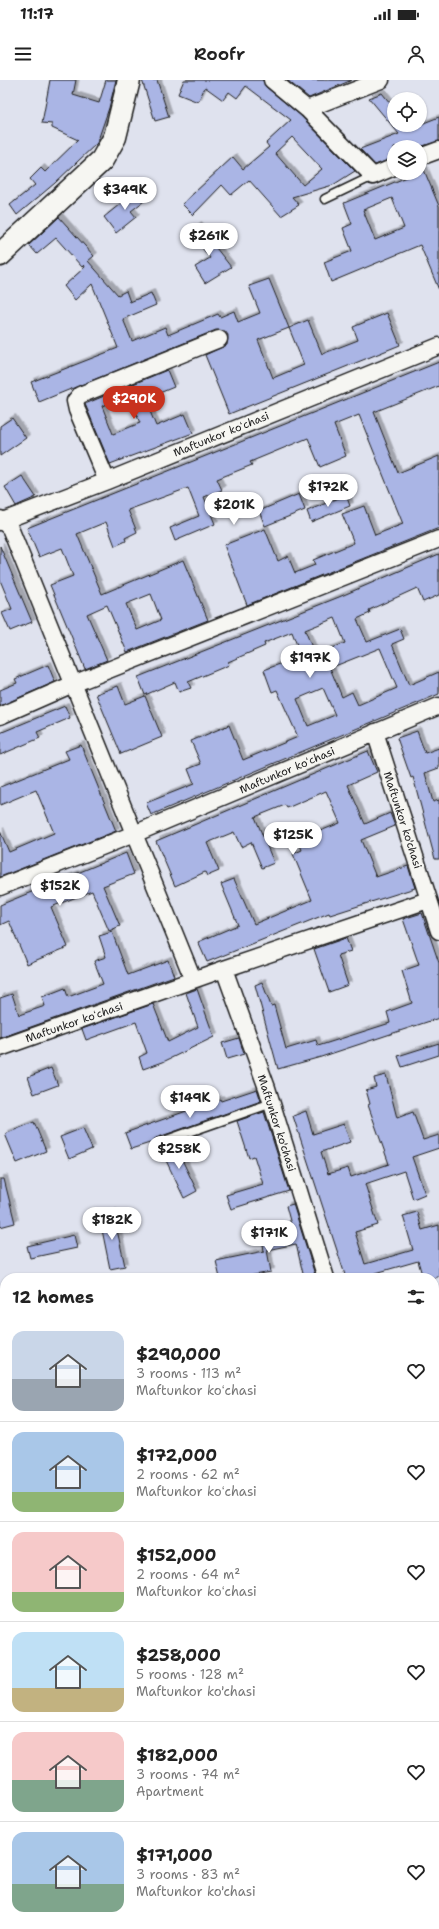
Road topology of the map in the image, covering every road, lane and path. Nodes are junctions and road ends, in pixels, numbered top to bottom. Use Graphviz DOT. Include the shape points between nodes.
graph roads {
  1 [pos="129,80"];
  2 [pos="272,80"];
  3 [pos="381,80"];
  4 [pos="307,109"];
  5 [pos="439,150"];
  6 [pos="427,154"];
  7 [pos="387,171"];
  8 [pos="373,176"];
  9 [pos="325,199"];
  10 [pos="0,255"];
  11 [pos="219,339"];
  12 [pos="439,346"];
  13 [pos="107,481"];
  14 [pos="1,521"];
  15 [pos="439,539"];
  16 [pos="73,684"];
  17 [pos="439,706"];
  18 [pos="0,716"];
  19 [pos="375,732"];
  20 [pos="134,834"];
  21 [pos="0,887"];
  22 [pos="428,900"];
  23 [pos="439,931"];
  24 [pos="224,969"];
  25 [pos="193,979"];
  26 [pos="0,1048"];
  27 [pos="272,1103"];
  28 [pos="158,1143"];
  29 [pos="324,1273"];
  1 -- 10 [label="street" via="114,137 102,160"];
  2 -- 4 [label="street"];
  3 -- 4 [label="street"];
  4 -- 8 [label="street"];
  5 -- 6 [label="street"];
  7 -- 8 [label="street"];
  8 -- 9 [label="lane"];
  11 -- 13 [label="street" via="80,394 75,401 77,410"];
  12 -- 13 [label="street, Maftunkor koʻchasi"];
  13 -- 14 [label="street, Maftunkor koʻchasi"];
  14 -- 16 [label="street, Maftunkor koʻchasi" via="10,528"];
  15 -- 16 [label="street"];
  16 -- 18 [label="street"];
  16 -- 20 [label="street, Maftunkor koʻchasi"];
  17 -- 19 [label="street, Maftunkor koʻchasi"];
  19 -- 20 [label="street, Maftunkor koʻchasi"];
  19 -- 22 [label="street, Maftunkor ko'chasi"];
  20 -- 21 [label="street, Maftunkor koʻchasi"];
  20 -- 25 [label="street, Maftunkor koʻchasi"];
  22 -- 23 [label="street, Maftunkor ko'chasi"];
  22 -- 24 [label="street, Maftunkor koʻchasi"];
  24 -- 25 [label="street, Maftunkor koʻchasi"];
  24 -- 27 [label="street, Maftunkor ko'chasi"];
  25 -- 26 [label="street, Maftunkor koʻchasi"];
  27 -- 28 [label="lane"];
  27 -- 29 [label="street, Maftunkor ko'chasi"];
}
